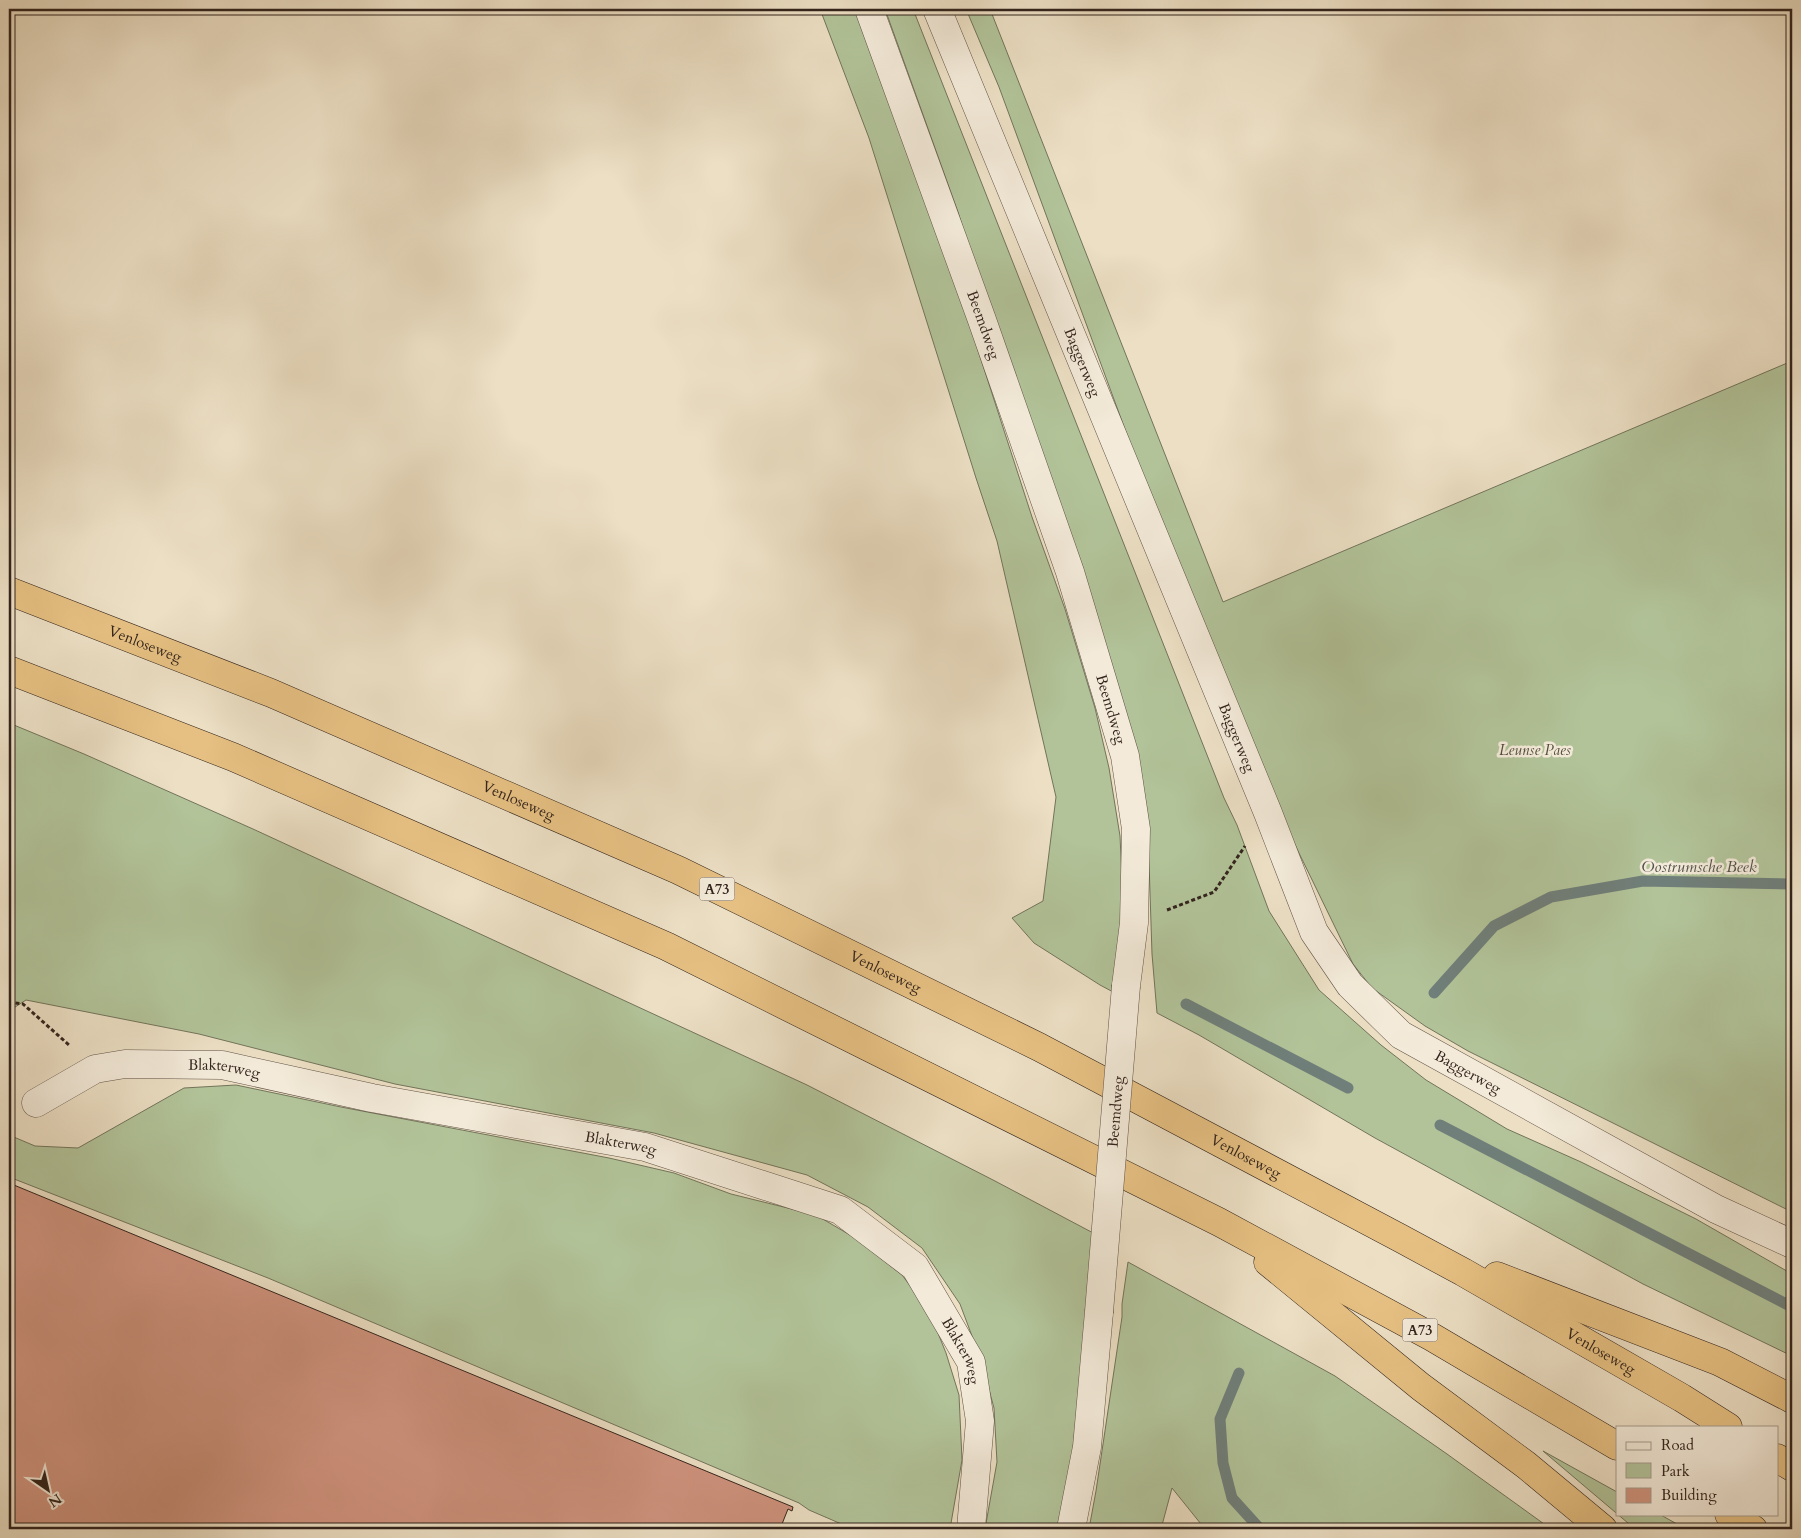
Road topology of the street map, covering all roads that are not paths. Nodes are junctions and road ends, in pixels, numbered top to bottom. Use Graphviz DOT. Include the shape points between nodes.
graph roads {
  1 [pos="869,9"];
  2 [pos="937,9"];
  3 [pos="9,591"];
  4 [pos="9,670"];
  5 [pos="36,1103"];
  6 [pos="1220,1222"];
  7 [pos="1400,1238"];
  8 [pos="1792,1244"];
  9 [pos="1792,1399"];
  10 [pos="1726,1426"];
  11 [pos="1616,1445"];
  12 [pos="1778,1459"];
  13 [pos="1792,1467"];
  14 [pos="1732,1516"];
  15 [pos="970,1529"];
  16 [pos="1071,1529"];
  17 [pos="1603,1529"];
  18 [pos="1754,1529"];
  1 -- 16 [label="street, Beemdweg, bridge" via="1070,572 1125,756 1136,829 1134,923 1087,1447"];
  2 -- 8 [label="street, Baggerweg" via="1314,932 1350,985 1401,1035 1716,1209"];
  3 -- 7 [label="highway, Venloseweg / A73" via="271,693 678,870 1039,1047"];
  4 -- 6 [label="highway, A73" via="232,757 666,946"];
  5 -- 15 [label="street, Blakterweg" via="95,1069 126,1064 222,1065 372,1098 645,1147 840,1210 915,1267 971,1362 980,1421"];
  6 -- 11 [label="highway, A73" via="1432,1336"];
  6 -- 17 [label="highway, A73" via="1421,1387 1526,1465"];
  7 -- 9 [label="highway, A73" via="1720,1362"];
  7 -- 10 [label="highway, Venloseweg / A73"];
  12 -- 13 [label="highway"];
  14 -- 18 [label="highway"];
}
